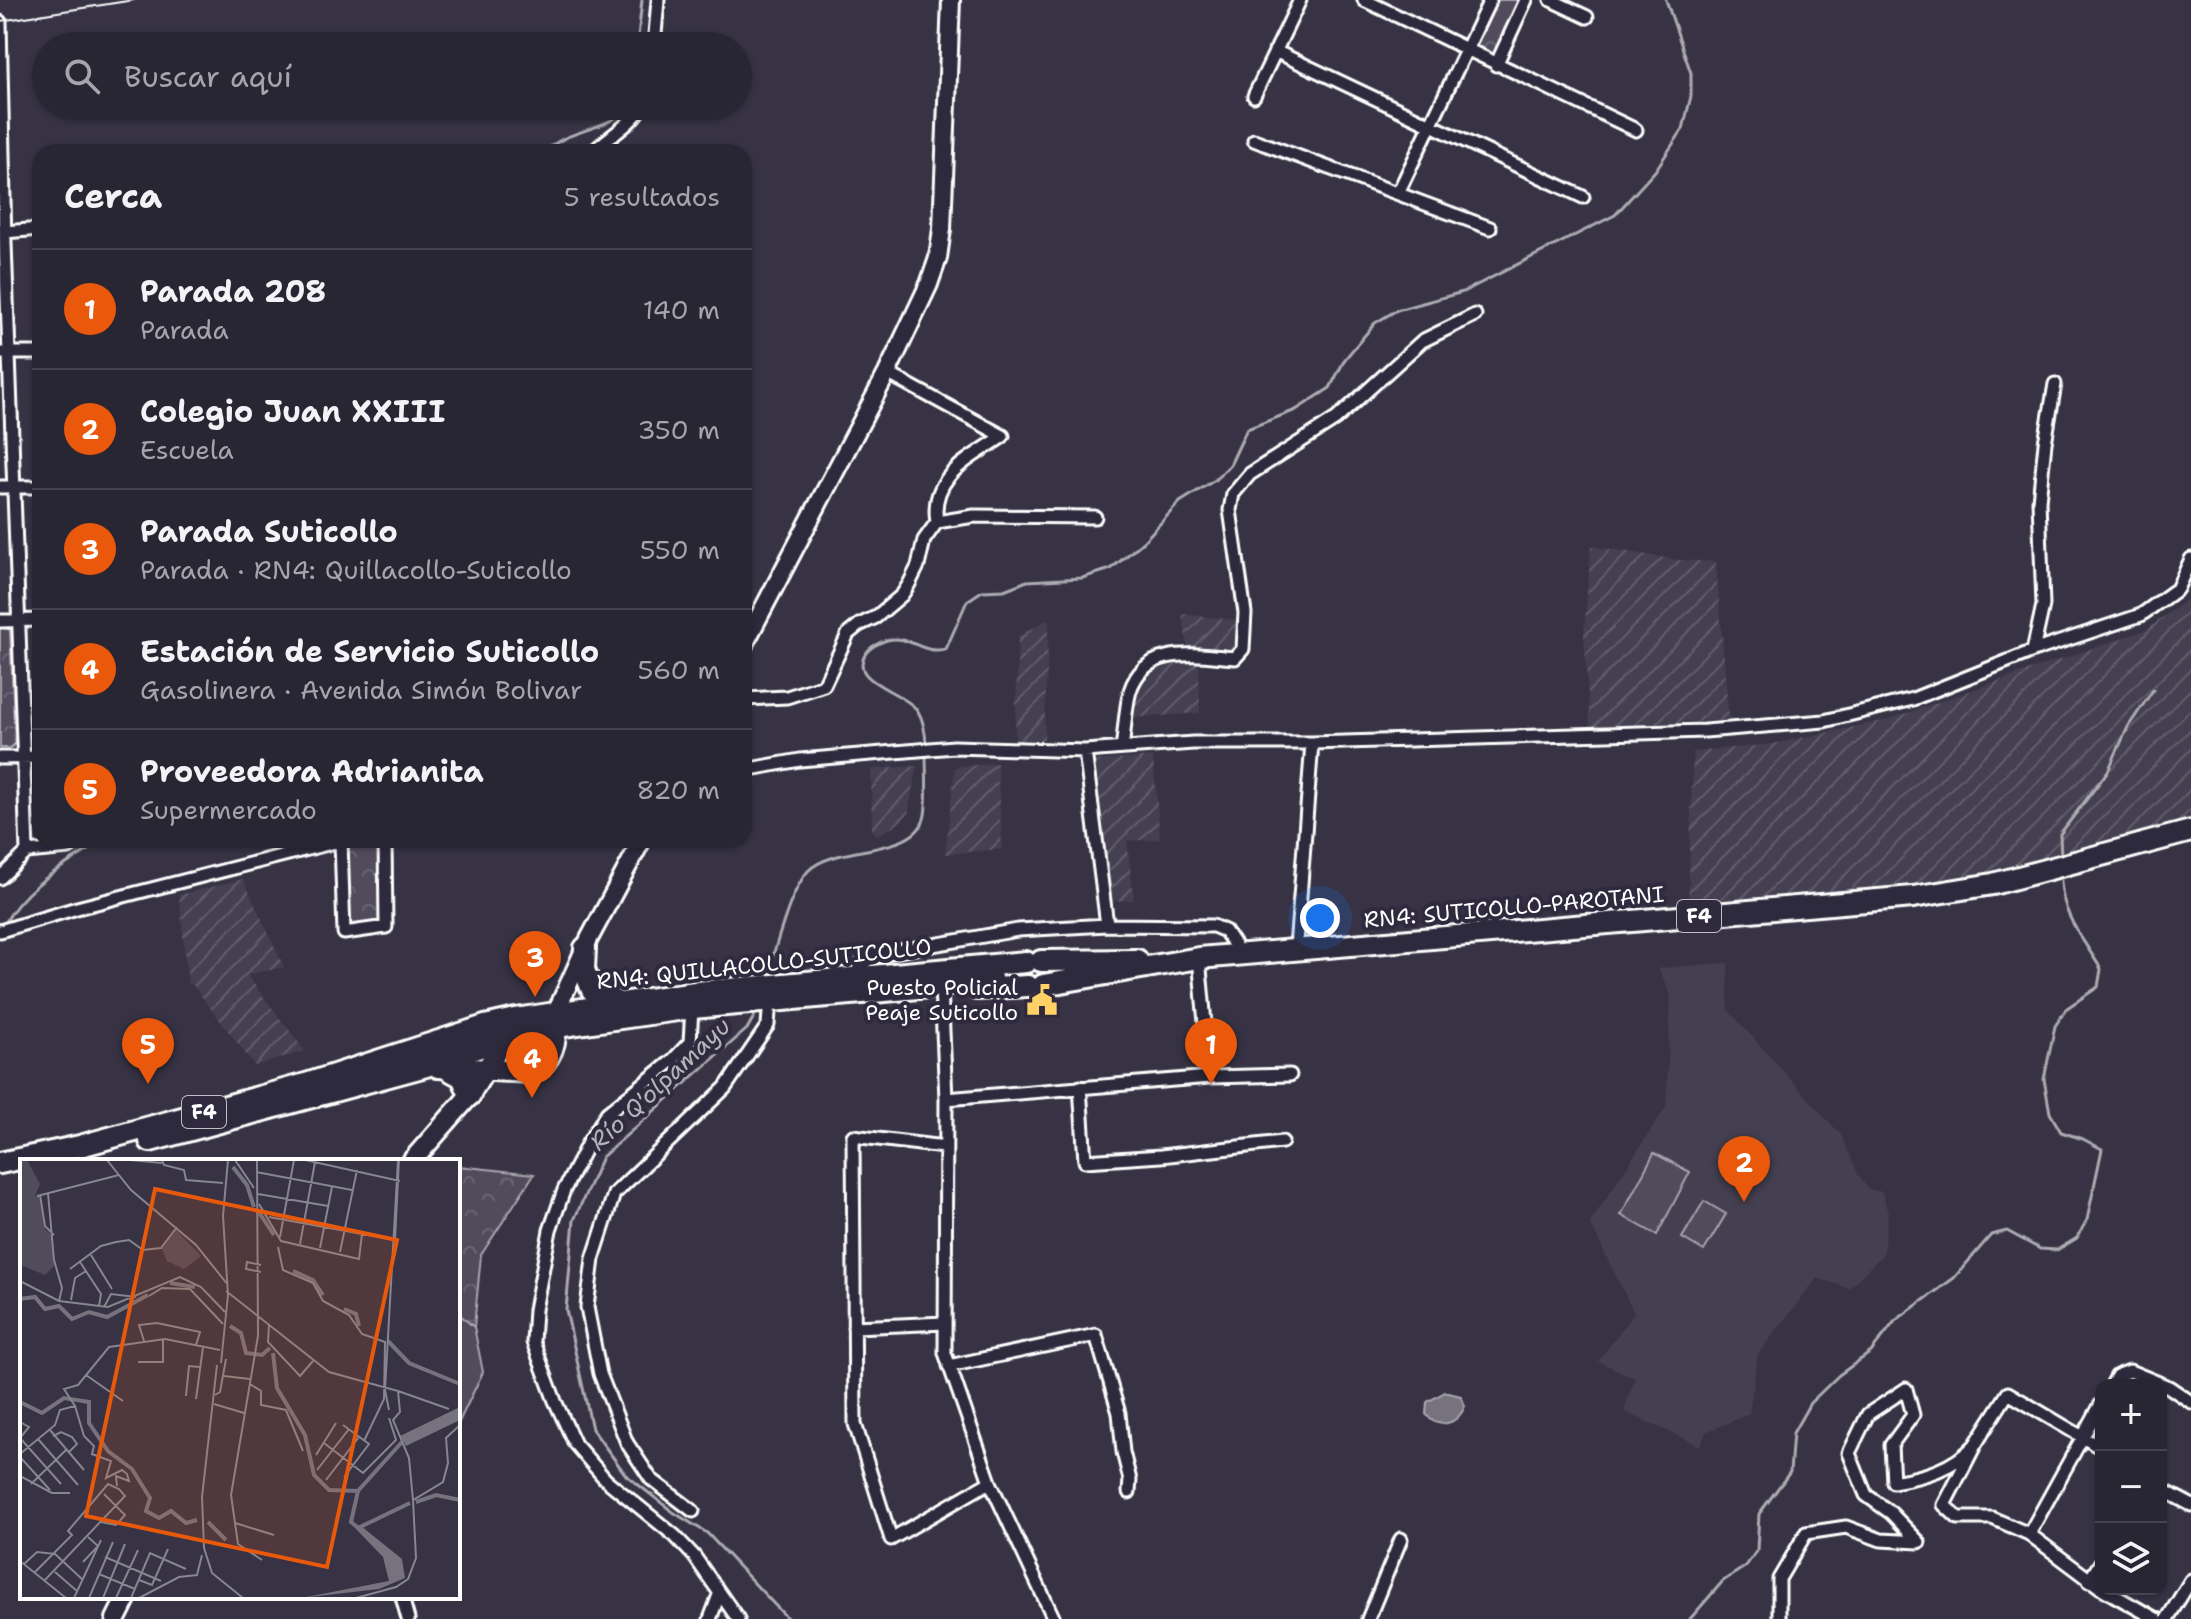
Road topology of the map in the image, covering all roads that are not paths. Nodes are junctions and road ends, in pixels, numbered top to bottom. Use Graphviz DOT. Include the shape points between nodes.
graph roads {
  1 [pos="658,0"];
  2 [pos="951,0"];
  3 [pos="1300,0"];
  4 [pos="1364,0"];
  5 [pos="1490,0"];
  6 [pos="1526,0"];
  7 [pos="1551,0"];
  8 [pos="1587,17"];
  9 [pos="0,22"];
  10 [pos="655,32"];
  11 [pos="0,35"];
  12 [pos="1275,51"];
  13 [pos="1466,51"];
  14 [pos="1496,65"];
  15 [pos="1254,96"];
  16 [pos="631,120"];
  17 [pos="1430,126"];
  18 [pos="1636,130"];
  19 [pos="1254,140"];
  20 [pos="601,144"];
  21 [pos="1398,193"];
  22 [pos="1583,197"];
  23 [pos="1490,228"];
  24 [pos="32,230"];
  25 [pos="5,232"];
  26 [pos="1475,315"];
  27 [pos="5,353"];
  28 [pos="32,353"];
  29 [pos="887,373"];
  30 [pos="2055,384"];
  31 [pos="0,487"];
  32 [pos="14,487"];
  33 [pos="32,487"];
  34 [pos="1095,517"];
  35 [pos="937,522"];
  36 [pos="2191,559"];
  37 [pos="32,620"];
  38 [pos="0,621"];
  39 [pos="18,621"];
  40 [pos="752,630"];
  41 [pos="2033,651"];
  42 [pos="752,699"];
  43 [pos="1312,743"];
  44 [pos="1122,748"];
  45 [pos="1085,751"];
  46 [pos="32,757"];
  47 [pos="0,758"];
  48 [pos="22,758"];
  49 [pos="752,769"];
  50 [pos="2191,831"];
  51 [pos="69,848"];
  52 [pos="311,848"];
  53 [pos="342,848"];
  54 [pos="385,848"];
  55 [pos="638,848"];
  56 [pos="27,852"];
  57 [pos="0,878"];
  58 [pos="1107,925"];
  59 [pos="0,931"];
  60 [pos="585,948"];
  61 [pos="1296,948"];
  62 [pos="1241,955"];
  63 [pos="1199,958"];
  64 [pos="1169,961"];
  65 [pos="1034,973"];
  66 [pos="851,979"];
  67 [pos="941,986"];
  68 [pos="770,1000"];
  69 [pos="692,1008"];
  70 [pos="625,1009"];
  71 [pos="516,1019"];
  72 [pos="556,1019"];
  73 [pos="505,1038"];
  74 [pos="553,1051"];
  75 [pos="435,1067"];
  76 [pos="487,1069"];
  77 [pos="511,1073"];
  78 [pos="1290,1075"];
  79 [pos="1210,1077"];
  80 [pos="1080,1087"];
  81 [pos="470,1095"];
  82 [pos="946,1099"];
  83 [pos="1282,1142"];
  84 [pos="944,1147"];
  85 [pos="79,1159"];
  86 [pos="414,1159"];
  87 [pos="0,1163"];
  88 [pos="20,1171"];
  89 [pos="0,1175"];
  90 [pos="945,1323"];
  91 [pos="854,1327"];
  92 [pos="949,1366"];
  93 [pos="2115,1379"];
  94 [pos="2150,1379"];
  95 [pos="2167,1386"];
  96 [pos="2191,1402"];
  97 [pos="2095,1414"];
  98 [pos="2083,1435"];
  99 [pos="2095,1444"];
  100 [pos="1975,1445"];
  101 [pos="990,1482"];
  102 [pos="1129,1492"];
  103 [pos="2167,1492"];
  104 [pos="2191,1505"];
  105 [pos="693,1511"];
  106 [pos="2029,1534"];
  107 [pos="1401,1539"];
  108 [pos="2095,1572"];
  109 [pos="2191,1580"];
  110 [pos="2089,1581"];
  111 [pos="2095,1584"];
  112 [pos="719,1595"];
  113 [pos="2114,1595"];
  114 [pos="126,1599"];
  115 [pos="403,1599"];
  116 [pos="116,1619"];
  117 [pos="408,1619"];
  118 [pos="710,1619"];
  119 [pos="738,1619"];
  120 [pos="1054,1619"];
  121 [pos="1368,1619"];
  122 [pos="1779,1619"];
  123 [pos="2156,1619"];
  124 [pos="2167,1619"];
  1 -- 10 [label="street"];
  2 -- 29 [label="main road" via="938,258"];
  3 -- 12 [label="street"];
  4 -- 13 [label="street"];
  5 -- 13 [label="street"];
  6 -- 14 [label="street"];
  7 -- 8 [label="street"];
  9 -- 11 [label="street"];
  11 -- 25 [label="street"];
  12 -- 15 [label="street"];
  12 -- 17 [label="street"];
  13 -- 14 [label="street"];
  13 -- 17 [label="street"];
  14 -- 18 [label="street"];
  16 -- 20 [label="street"];
  17 -- 21 [label="street"];
  17 -- 22 [label="street"];
  19 -- 21 [label="street"];
  21 -- 23 [label="street"];
  24 -- 25 [label="street"];
  25 -- 27 [label="street"];
  26 -- 44 [label="street" via="1422,341 1336,419 1240,482 1230,510 1245,613 1243,649 1235,658 1171,655 1147,665 1130,692"];
  27 -- 28 [label="street"];
  27 -- 32 [label="street"];
  29 -- 35 [label="street" via="1003,436 946,476 935,507"];
  29 -- 40 [label="main road"];
  30 -- 41 [label="street" via="2039,501 2043,605"];
  31 -- 32 [label="street"];
  32 -- 33 [label="street"];
  32 -- 39 [label="street"];
  34 -- 35 [label="street" via="974,516"];
  35 -- 42 [label="street" via="902,595 848,634 824,685 787,697"];
  36 -- 41 [label="street" via="2177,589 2141,615"];
  37 -- 39 [label="street"];
  38 -- 39 [label="street"];
  39 -- 48 [label="street"];
  41 -- 43 [label="street" via="1913,699 1824,721 1705,731"];
  43 -- 44 [label="street"];
  43 -- 61 [label="street"];
  44 -- 45 [label="street"];
  45 -- 49 [label="street" via="918,749"];
  45 -- 58 [label="street"];
  46 -- 48 [label="street"];
  47 -- 48 [label="street"];
  48 -- 56 [label="street"];
  50 -- 61 [label="highway, RN4: SUTICOLLO-PAROTANI / F4" via="1993,884 1913,897"];
  51 -- 56 [label="street"];
  52 -- 59 [label="street"];
  53 -- 54 [label="street" via="344,933 386,927"];
  55 -- 60 [label="main road"];
  56 -- 57 [label="street"];
  58 -- 62 [label="street" via="1213,926 1225,931"];
  58 -- 66 [label="street" via="1018,930 876,955"];
  60 -- 70 [label="highway" via="584,970 592,990"];
  60 -- 72 [label="main road"];
  61 -- 62 [label="highway, RN4: SUTICOLLO-PAROTANI / F4"];
  62 -- 63 [label="highway, RN4: SUTICOLLO-PAROTANI / F4"];
  63 -- 64 [label="highway, RN4: SUTICOLLO-PAROTANI / F4"];
  63 -- 79 [label="street"];
  64 -- 65 [label="highway, RN4: SUTICOLLO-PAROTANI / F4"];
  64 -- 65 [label="highway, RN4: SUTICOLLO-PAROTANI / F4" via="1093,959"];
  65 -- 66 [label="highway, RN4: QUILLACOLLO-SUTICOLLO / F4"];
  65 -- 67 [label="highway, RN4: QUILLACOLLO-SUTICOLLO / F4"];
  66 -- 70 [label="highway, RN4: QUILLACOLLO-SUTICOLLO / F4" via="695,992"];
  67 -- 68 [label="highway, RN4: QUILLACOLLO-SUTICOLLO / F4"];
  67 -- 82 [label="street"];
  68 -- 69 [label="highway, RN4: QUILLACOLLO-SUTICOLLO / F4"];
  68 -- 105 [label="street" via="768,1025 725,1088 614,1194 593,1259 587,1307 600,1374 627,1443 651,1479"];
  69 -- 70 [label="highway, RN4: QUILLACOLLO-SUTICOLLO / F4"];
  69 -- 112 [label="street" via="690,1042 607,1113 564,1190 550,1230 533,1342 575,1444 606,1480 675,1536"];
  70 -- 72 [label="highway, RN4: QUILLACOLLO-SUTICOLLO / F4"];
  70 -- 74 [label="highway"];
  71 -- 72 [label="highway, RN4: QUILLACOLLO-SUTICOLLO / F4"];
  71 -- 73 [label="main road"];
  71 -- 87 [label="highway, RN4: QUILLACOLLO-SUTICOLLO / F4" via="291,1089"];
  72 -- 73 [label="highway, RN4: QUILLACOLLO-SUTICOLLO / F4"];
  72 -- 74 [label="highway"];
  73 -- 75 [label="highway, RN4: QUILLACOLLO-SUTICOLLO / F4"];
  73 -- 76 [label="main road"];
  74 -- 77 [label="highway" via="541,1067"];
  75 -- 76 [label="highway"];
  75 -- 81 [label="highway" via="462,1077"];
  75 -- 85 [label="highway, RN4: QUILLACOLLO-SUTICOLLO / F4"];
  76 -- 77 [label="highway"];
  76 -- 81 [label="main road"];
  77 -- 81 [label="main road"];
  78 -- 79 [label="street"];
  79 -- 80 [label="street"];
  80 -- 82 [label="street"];
  80 -- 83 [label="street" via="1085,1161"];
  81 -- 86 [label="main road"];
  82 -- 84 [label="street"];
  84 -- 90 [label="street"];
  84 -- 91 [label="street" via="853,1136"];
  88 -- 89 [label="highway"];
  90 -- 91 [label="street"];
  90 -- 92 [label="street"];
  91 -- 101 [label="street" via="855,1424 891,1539"];
  92 -- 101 [label="street"];
  92 -- 102 [label="street" via="1096,1335 1119,1413"];
  93 -- 94 [label="street" via="2130,1371"];
  95 -- 96 [label="street"];
  97 -- 98 [label="street"];
  98 -- 99 [label="street"];
  98 -- 100 [label="street" via="2008,1393"];
  98 -- 106 [label="street"];
  100 -- 106 [label="street" via="1944,1505 1958,1518 1992,1518"];
  100 -- 122 [label="street" via="1964,1457 1926,1477 1893,1482 1891,1445 1913,1415 1906,1389 1868,1414 1849,1453 1866,1495 1919,1542 1881,1540 1846,1527 1806,1533 1779,1579"];
  101 -- 120 [label="street"];
  103 -- 104 [label="street"];
  106 -- 110 [label="street"];
  107 -- 121 [label="street"];
  108 -- 110 [label="street"];
  109 -- 124 [label="street"];
  110 -- 111 [label="street"];
  112 -- 118 [label="street"];
  112 -- 119 [label="street"];
  113 -- 123 [label="street"];
  114 -- 116 [label="main road"];
  115 -- 117 [label="street"];
}
